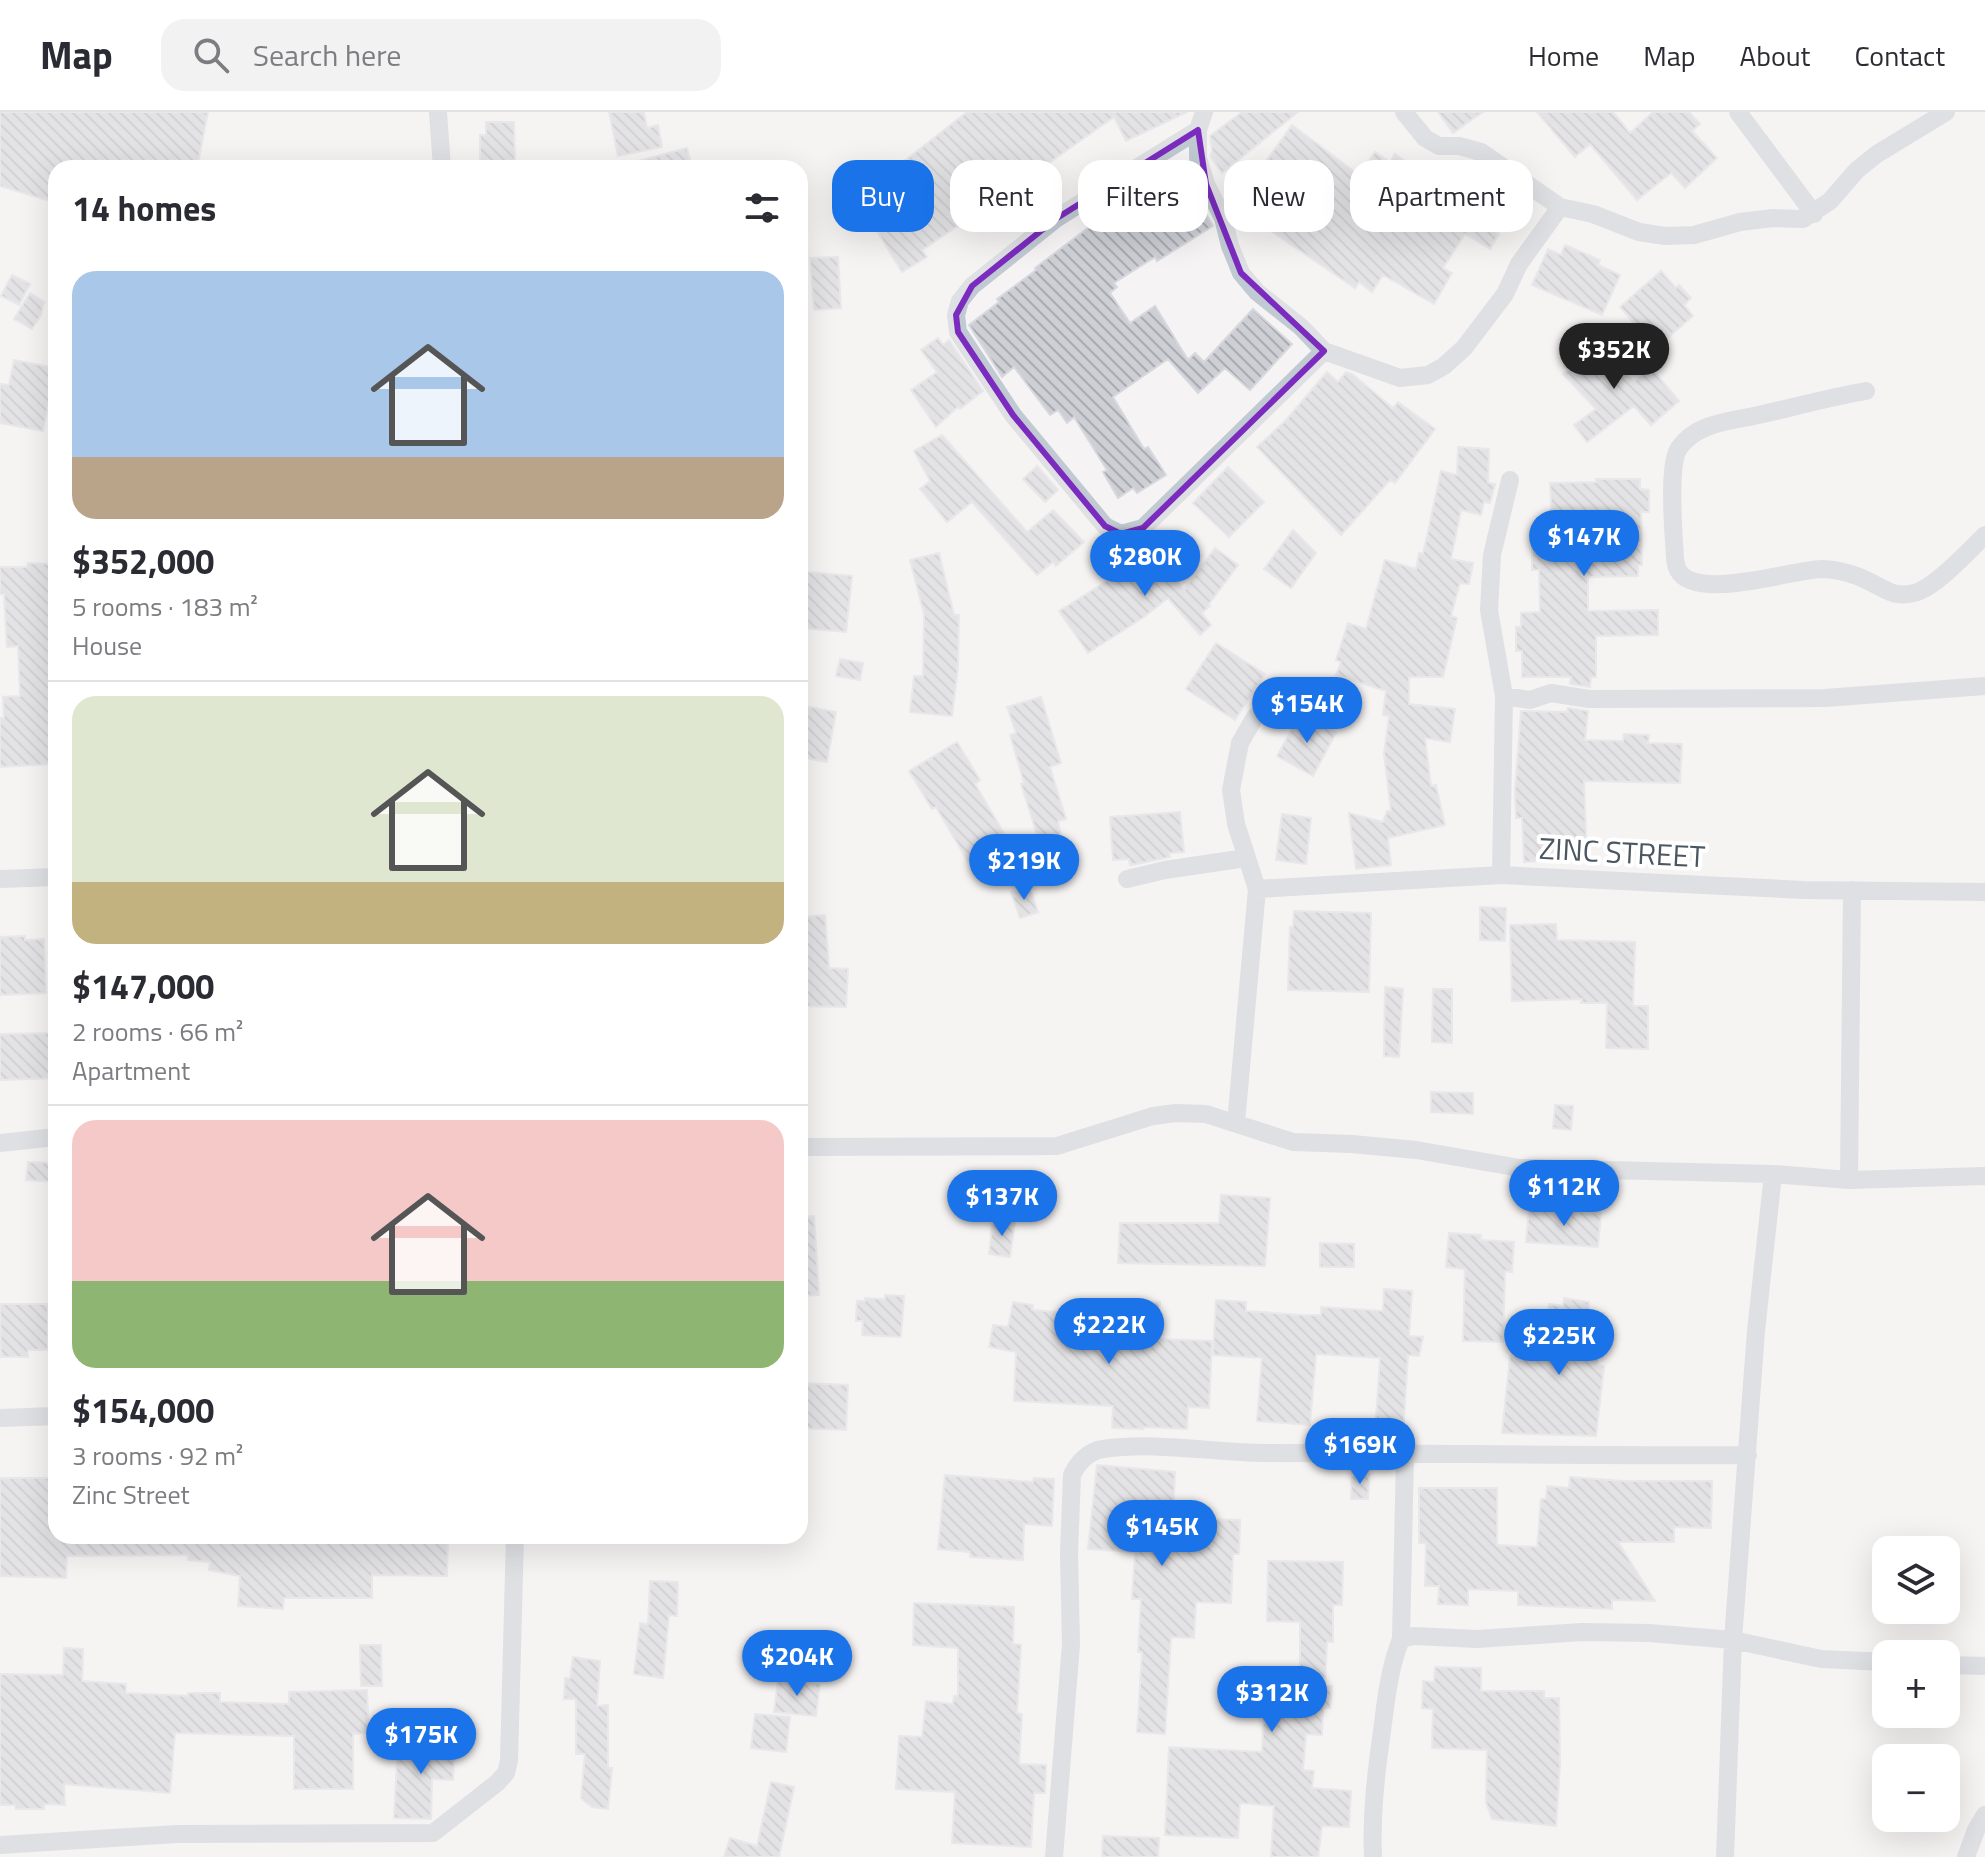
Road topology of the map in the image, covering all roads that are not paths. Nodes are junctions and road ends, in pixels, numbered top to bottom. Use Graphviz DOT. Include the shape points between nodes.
graph roads {
  1 [pos="438,112"];
  2 [pos="1404,112"];
  3 [pos="1738,112"];
  4 [pos="1946,112"];
  5 [pos="1201,121"];
  6 [pos="441,160"];
  7 [pos="1560,207"];
  8 [pos="1814,214"];
  9 [pos="1324,351"];
  10 [pos="1866,391"];
  11 [pos="1510,480"];
  12 [pos="1985,535"];
  13 [pos="1985,686"];
  14 [pos="1504,696"];
  15 [pos="1255,717"];
  16 [pos="1246,858"];
  17 [pos="1501,875"];
  18 [pos="48,877"];
  19 [pos="0,879"];
  20 [pos="1127,879"];
  21 [pos="1257,889"];
  22 [pos="1852,890"];
  23 [pos="1985,892"];
  24 [pos="1236,1123"];
  25 [pos="48,1138"];
  26 [pos="0,1143"];
  27 [pos="808,1147"];
  28 [pos="1773,1174"];
  29 [pos="1985,1176"];
  30 [pos="1849,1180"];
  31 [pos="48,1416"];
  32 [pos="0,1418"];
  33 [pos="1405,1454"];
  34 [pos="1748,1455"];
  35 [pos="515,1544"];
  36 [pos="1401,1639"];
  37 [pos="1733,1640"];
  38 [pos="1872,1661"];
  39 [pos="1960,1665"];
  40 [pos="1985,1666"];
  41 [pos="1985,1815"];
  42 [pos="0,1845"];
  43 [pos="1054,1857"];
  44 [pos="1373,1857"];
  45 [pos="1725,1857"];
  46 [pos="1966,1857"];
  1 -- 6 [label="street"];
  2 -- 7 [label="street" via="1425,138 1439,146 1481,152"];
  3 -- 8 [label="street"];
  4 -- 8 [label="street" via="1877,154"];
  5 -- 9 [label="street" via="1198,158 1241,273"];
  5 -- 9 [label="street" via="1057,218 972,286 960,301 958,332 1013,415 1105,526 1121,534 1143,528"];
  7 -- 8 [label="street" via="1665,236"];
  7 -- 9 [label="street" via="1519,264 1505,294 1444,366 1428,375 1400,378"];
  10 -- 12 [label="street" via="1721,422 1699,430 1679,448 1672,467 1678,572 1703,585 1836,570 1882,591 1917,593"];
  11 -- 14 [label="street" via="1492,555 1489,610"];
  13 -- 14 [label="street" via="1825,698"];
  14 -- 17 [label="street"];
  15 -- 16 [label="street" via="1240,743 1231,790"];
  16 -- 20 [label="street"];
  16 -- 21 [label="street"];
  17 -- 21 [label="street, ZINC STREET"];
  17 -- 22 [label="street, ZINC STREET"];
  18 -- 19 [label="street"];
  21 -- 24 [label="street"];
  22 -- 23 [label="street, ZINC STREET"];
  22 -- 30 [label="street"];
  24 -- 27 [label="street" via="1176,1113 1057,1146"];
  24 -- 28 [label="street" via="1293,1142 1416,1150 1520,1168"];
  25 -- 26 [label="street"];
  28 -- 30 [label="street"];
  28 -- 34 [label="street"];
  29 -- 30 [label="street"];
  31 -- 32 [label="street"];
  33 -- 34 [label="street"];
  33 -- 36 [label="street"];
  33 -- 43 [label="street" via="1150,1447 1093,1451 1077,1466 1072,1475 1071,1644"];
  34 -- 37 [label="street"];
  35 -- 42 [label="street" via="506,1773 433,1833 177,1834"];
  36 -- 37 [label="street" via="1582,1632"];
  36 -- 44 [label="street" via="1387,1693 1374,1791"];
  37 -- 38 [label="street" via="1821,1659"];
  37 -- 45 [label="street"];
  39 -- 40 [label="street"];
  41 -- 46 [label="street"];
}
